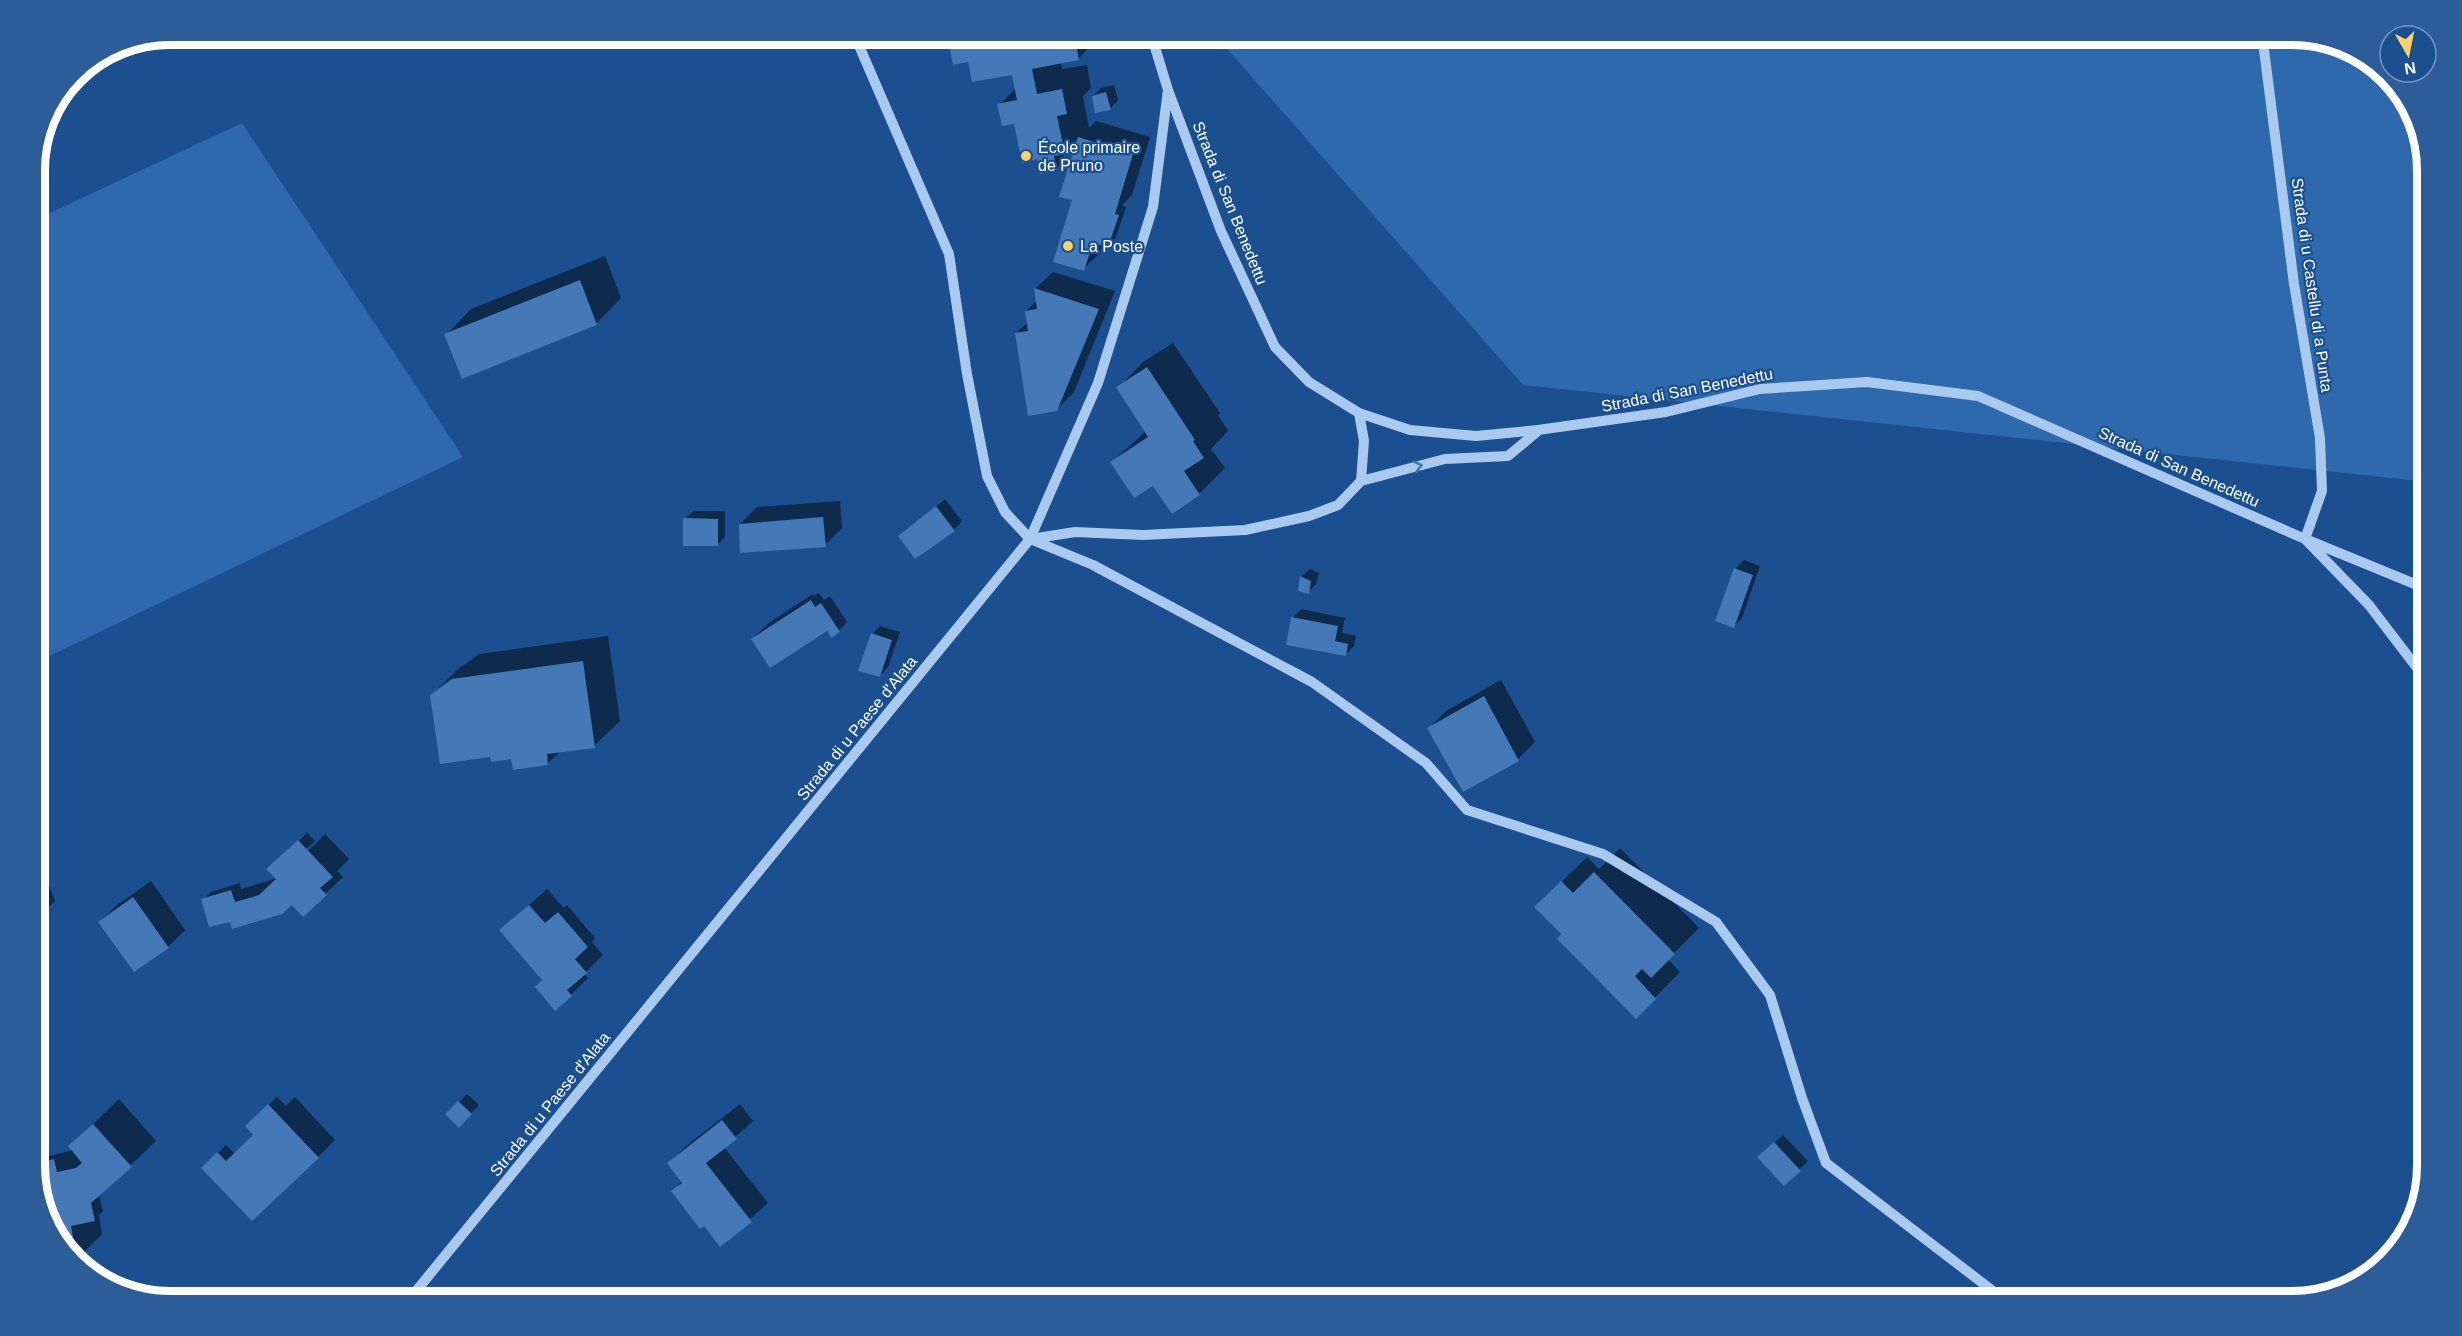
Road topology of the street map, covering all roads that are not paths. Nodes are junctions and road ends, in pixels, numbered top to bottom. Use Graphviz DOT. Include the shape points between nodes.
graph roads {
  1 [pos="859,45"];
  2 [pos="1154,45"];
  3 [pos="2263,45"];
  4 [pos="1168,90"];
  5 [pos="1359,413"];
  6 [pos="1538,430"];
  7 [pos="1361,481"];
  8 [pos="1030,539"];
  9 [pos="2305,539"];
  10 [pos="2417,585"];
  11 [pos="2417,668"];
  12 [pos="417,1291"];
  13 [pos="1992,1291"];
  1 -- 8 [label="street" via="949,255 987,476 1005,512"];
  2 -- 4 [label="street, Strada di San Benedettu"];
  3 -- 9 [label="street, Strada di u Castellu di a Punta" via="2294,284 2320,438 2322,491"];
  4 -- 5 [label="street, Strada di San Benedettu" via="1221,231 1275,347 1309,382"];
  4 -- 8 [label="street, Strada di u Paese d'Alata" via="1153,207 1098,382"];
  5 -- 6 [label="street, Strada di San Benedettu" via="1410,430 1476,436"];
  5 -- 7 [label="street" via="1365,441"];
  7 -- 6 [label="street, one-way" via="1445,459 1508,456"];
  6 -- 9 [label="street, Strada di San Benedettu" via="1666,412 1760,389 1867,382 1978,396"];
  7 -- 8 [label="street" via="1338,505 1309,516 1245,530 1143,535 1075,532"];
  8 -- 12 [label="street, Strada di u Paese d'Alata"];
  8 -- 13 [label="street" via="1104,571 1311,682 1426,763 1467,810 1603,854 1716,922 1770,995 1826,1163"];
  9 -- 10 [label="street, Strada di San Benedettu"];
  9 -- 11 [label="street" via="2369,605"];
}
